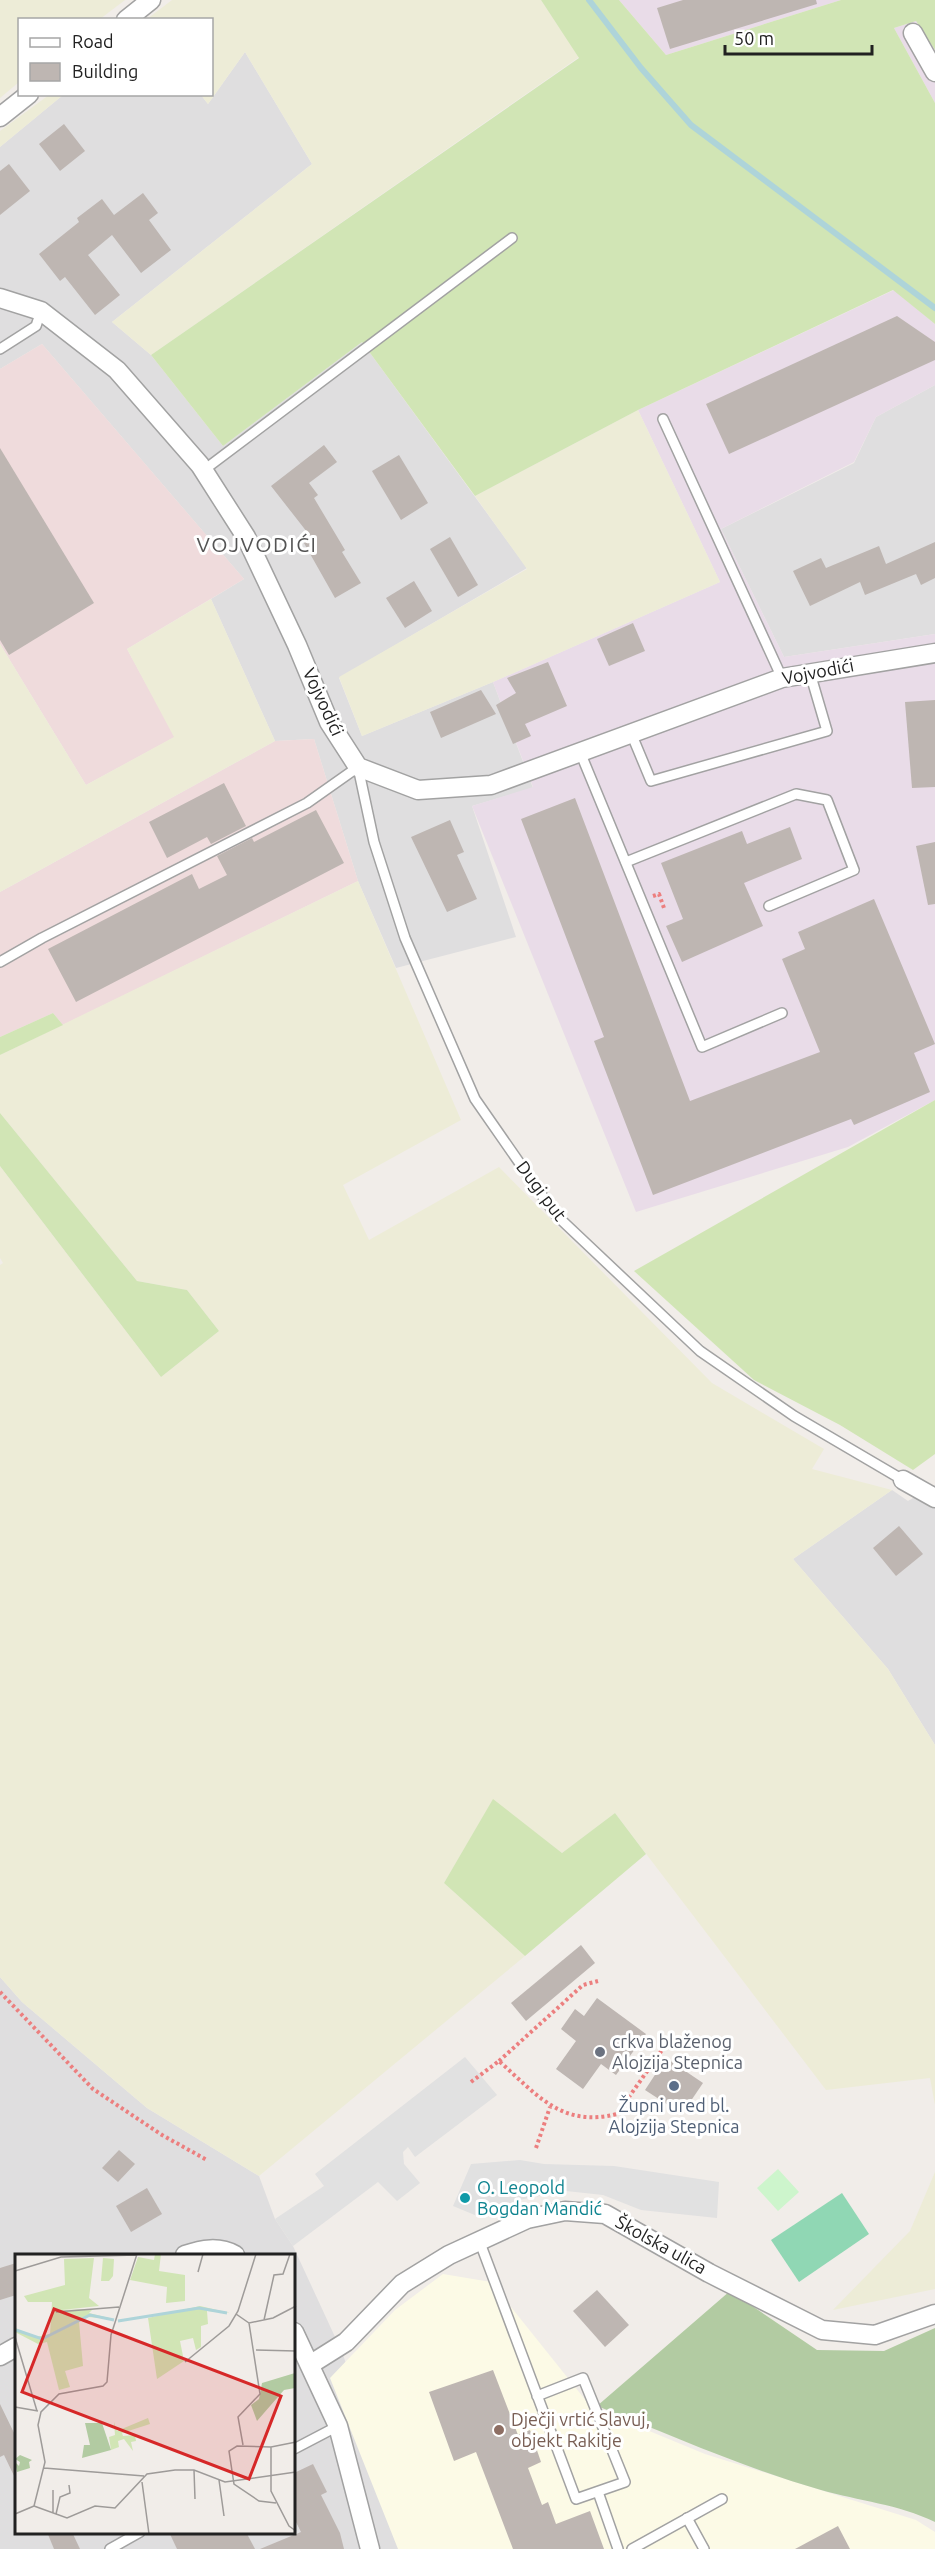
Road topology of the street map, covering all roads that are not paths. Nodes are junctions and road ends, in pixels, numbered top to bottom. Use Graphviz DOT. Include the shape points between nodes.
graph roads {
  1 [pos="151,0"];
  2 [pos="128,18"];
  3 [pos="913,33"];
  4 [pos="935,72"];
  5 [pos="26,96"];
  6 [pos="0,117"];
  7 [pos="512,238"];
  8 [pos="0,298"];
  9 [pos="41,311"];
  10 [pos="0,349"];
  11 [pos="663,419"];
  12 [pos="204,470"];
  13 [pos="935,653"];
  14 [pos="810,672"];
  15 [pos="782,678"];
  16 [pos="631,733"];
  17 [pos="580,752"];
  18 [pos="358,767"];
  19 [pos="626,862"];
  20 [pos="769,906"];
  21 [pos="0,962"];
  22 [pos="782,1013"];
  23 [pos="903,1480"];
  24 [pos="935,1498"];
  25 [pos="479,2240"];
  26 [pos="188,2254"];
  27 [pos="233,2254"];
  28 [pos="935,2314"];
  29 [pos="296,2336"];
  30 [pos="15,2348"];
  31 [pos="0,2356"];
  32 [pos="310,2364"];
  33 [pos="537,2396"];
  34 [pos="338,2426"];
  35 [pos="296,2448"];
  36 [pos="598,2492"];
  37 [pos="722,2499"];
  38 [pos="687,2518"];
  39 [pos="136,2534"];
  40 [pos="110,2549"];
  41 [pos="370,2549"];
  42 [pos="618,2549"];
  43 [pos="632,2549"];
  44 [pos="704,2549"];
  1 -- 2 [label="street"];
  3 -- 4 [label="street"];
  5 -- 6 [label="street"];
  7 -- 12 [label="lane"];
  8 -- 9 [label="street, Vojvodići"];
  9 -- 10 [label="lane" via="36,326"];
  9 -- 12 [label="street, Vojvodići" via="117,370"];
  11 -- 15 [label="lane"];
  12 -- 18 [label="street, Vojvodići" via="246,537 329,722"];
  13 -- 14 [label="street, Vojvodići"];
  14 -- 15 [label="street, Vojvodići"];
  14 -- 16 [label="lane" via="827,731 651,781"];
  15 -- 16 [label="street, Vojvodići"];
  16 -- 17 [label="street, Vojvodići"];
  17 -- 18 [label="street, Vojvodići" via="491,785 418,790"];
  17 -- 19 [label="lane"];
  18 -- 21 [label="lane" via="307,803"];
  18 -- 23 [label="lane, Dugi put" via="374,842 405,938 475,1099 555,1214 700,1351 794,1416"];
  19 -- 20 [label="lane" via="796,794 827,800 854,870"];
  19 -- 22 [label="lane" via="702,1047"];
  23 -- 24 [label="street, Dugi put"];
  25 -- 28 [label="street, Školska ulica" via="527,2219 566,2211 605,2214 709,2273 822,2330 875,2335"];
  25 -- 32 [label="street, Školska ulica" via="402,2284 346,2342"];
  25 -- 33 [label="lane"];
  26 -- 27 [label="street" via="225,2249"];
  29 -- 32 [label="street"];
  30 -- 31 [label="street"];
  32 -- 34 [label="street"];
  33 -- 36 [label="lane" via="576,2499"];
  33 -- 36 [label="lane" via="583,2378 625,2482"];
  34 -- 35 [label="lane"];
  34 -- 41 [label="street"];
  36 -- 42 [label="lane"];
  37 -- 38 [label="lane"];
  38 -- 43 [label="lane"];
  38 -- 44 [label="lane"];
  39 -- 40 [label="lane"];
}
